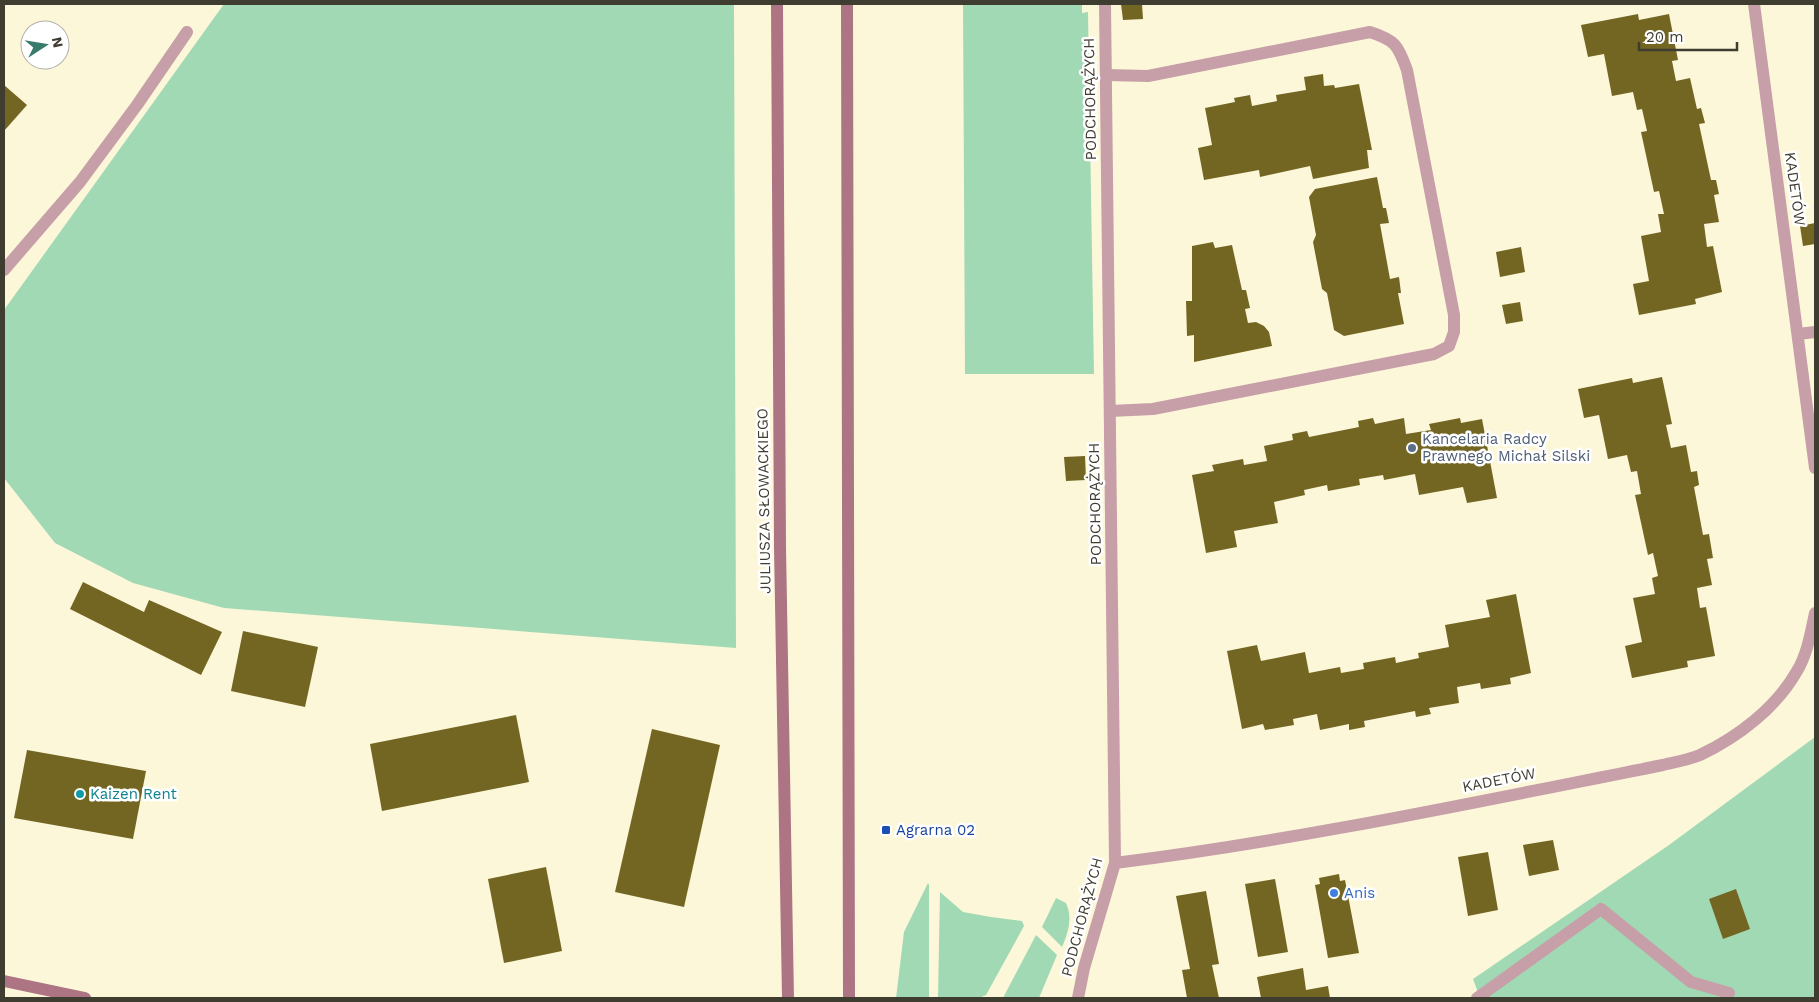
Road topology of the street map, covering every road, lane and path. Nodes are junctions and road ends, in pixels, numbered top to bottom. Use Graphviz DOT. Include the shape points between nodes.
graph roads {
  1 [pos="777,4"];
  2 [pos="847,4"];
  3 [pos="1105,4"];
  4 [pos="1754,4"];
  5 [pos="187,32"];
  6 [pos="1107,75"];
  7 [pos="4,270"];
  8 [pos="1815,332"];
  9 [pos="1798,334"];
  10 [pos="1110,411"];
  11 [pos="1815,468"];
  12 [pos="1815,613"];
  13 [pos="1115,863"];
  14 [pos="4,981"];
  15 [pos="1729,993"];
  16 [pos="85,998"];
  17 [pos="788,998"];
  18 [pos="849,998"];
  19 [pos="1078,998"];
  20 [pos="1477,998"];
  1 -- 17 [label="main road, JULIUSZA SŁOWACKIEGO" via="780,537"];
  2 -- 18 [label="main road"];
  3 -- 6 [label="street, PODCHORĄŻYCH"];
  4 -- 9 [label="street, KADETÓW"];
  5 -- 7 [label="street" via="80,182"];
  6 -- 10 [label="street, PODCHORĄŻYCH"];
  6 -- 10 [label="street" via="1148,76 1370,32 1388,38 1401,52 1407,70 1454,315 1454,332 1449,346 1434,354 1153,409"];
  8 -- 9 [label="street"];
  9 -- 11 [label="street, KADETÓW"];
  10 -- 13 [label="street, PODCHORĄŻYCH"];
  12 -- 13 [label="street, KADETÓW" via="1798,670 1781,694 1760,717 1698,756 1308,833"];
  13 -- 19 [label="street, PODCHORĄŻYCH"];
  14 -- 16 [label="main road"];
  15 -- 20 [label="street" via="1691,982 1601,909"];
}
